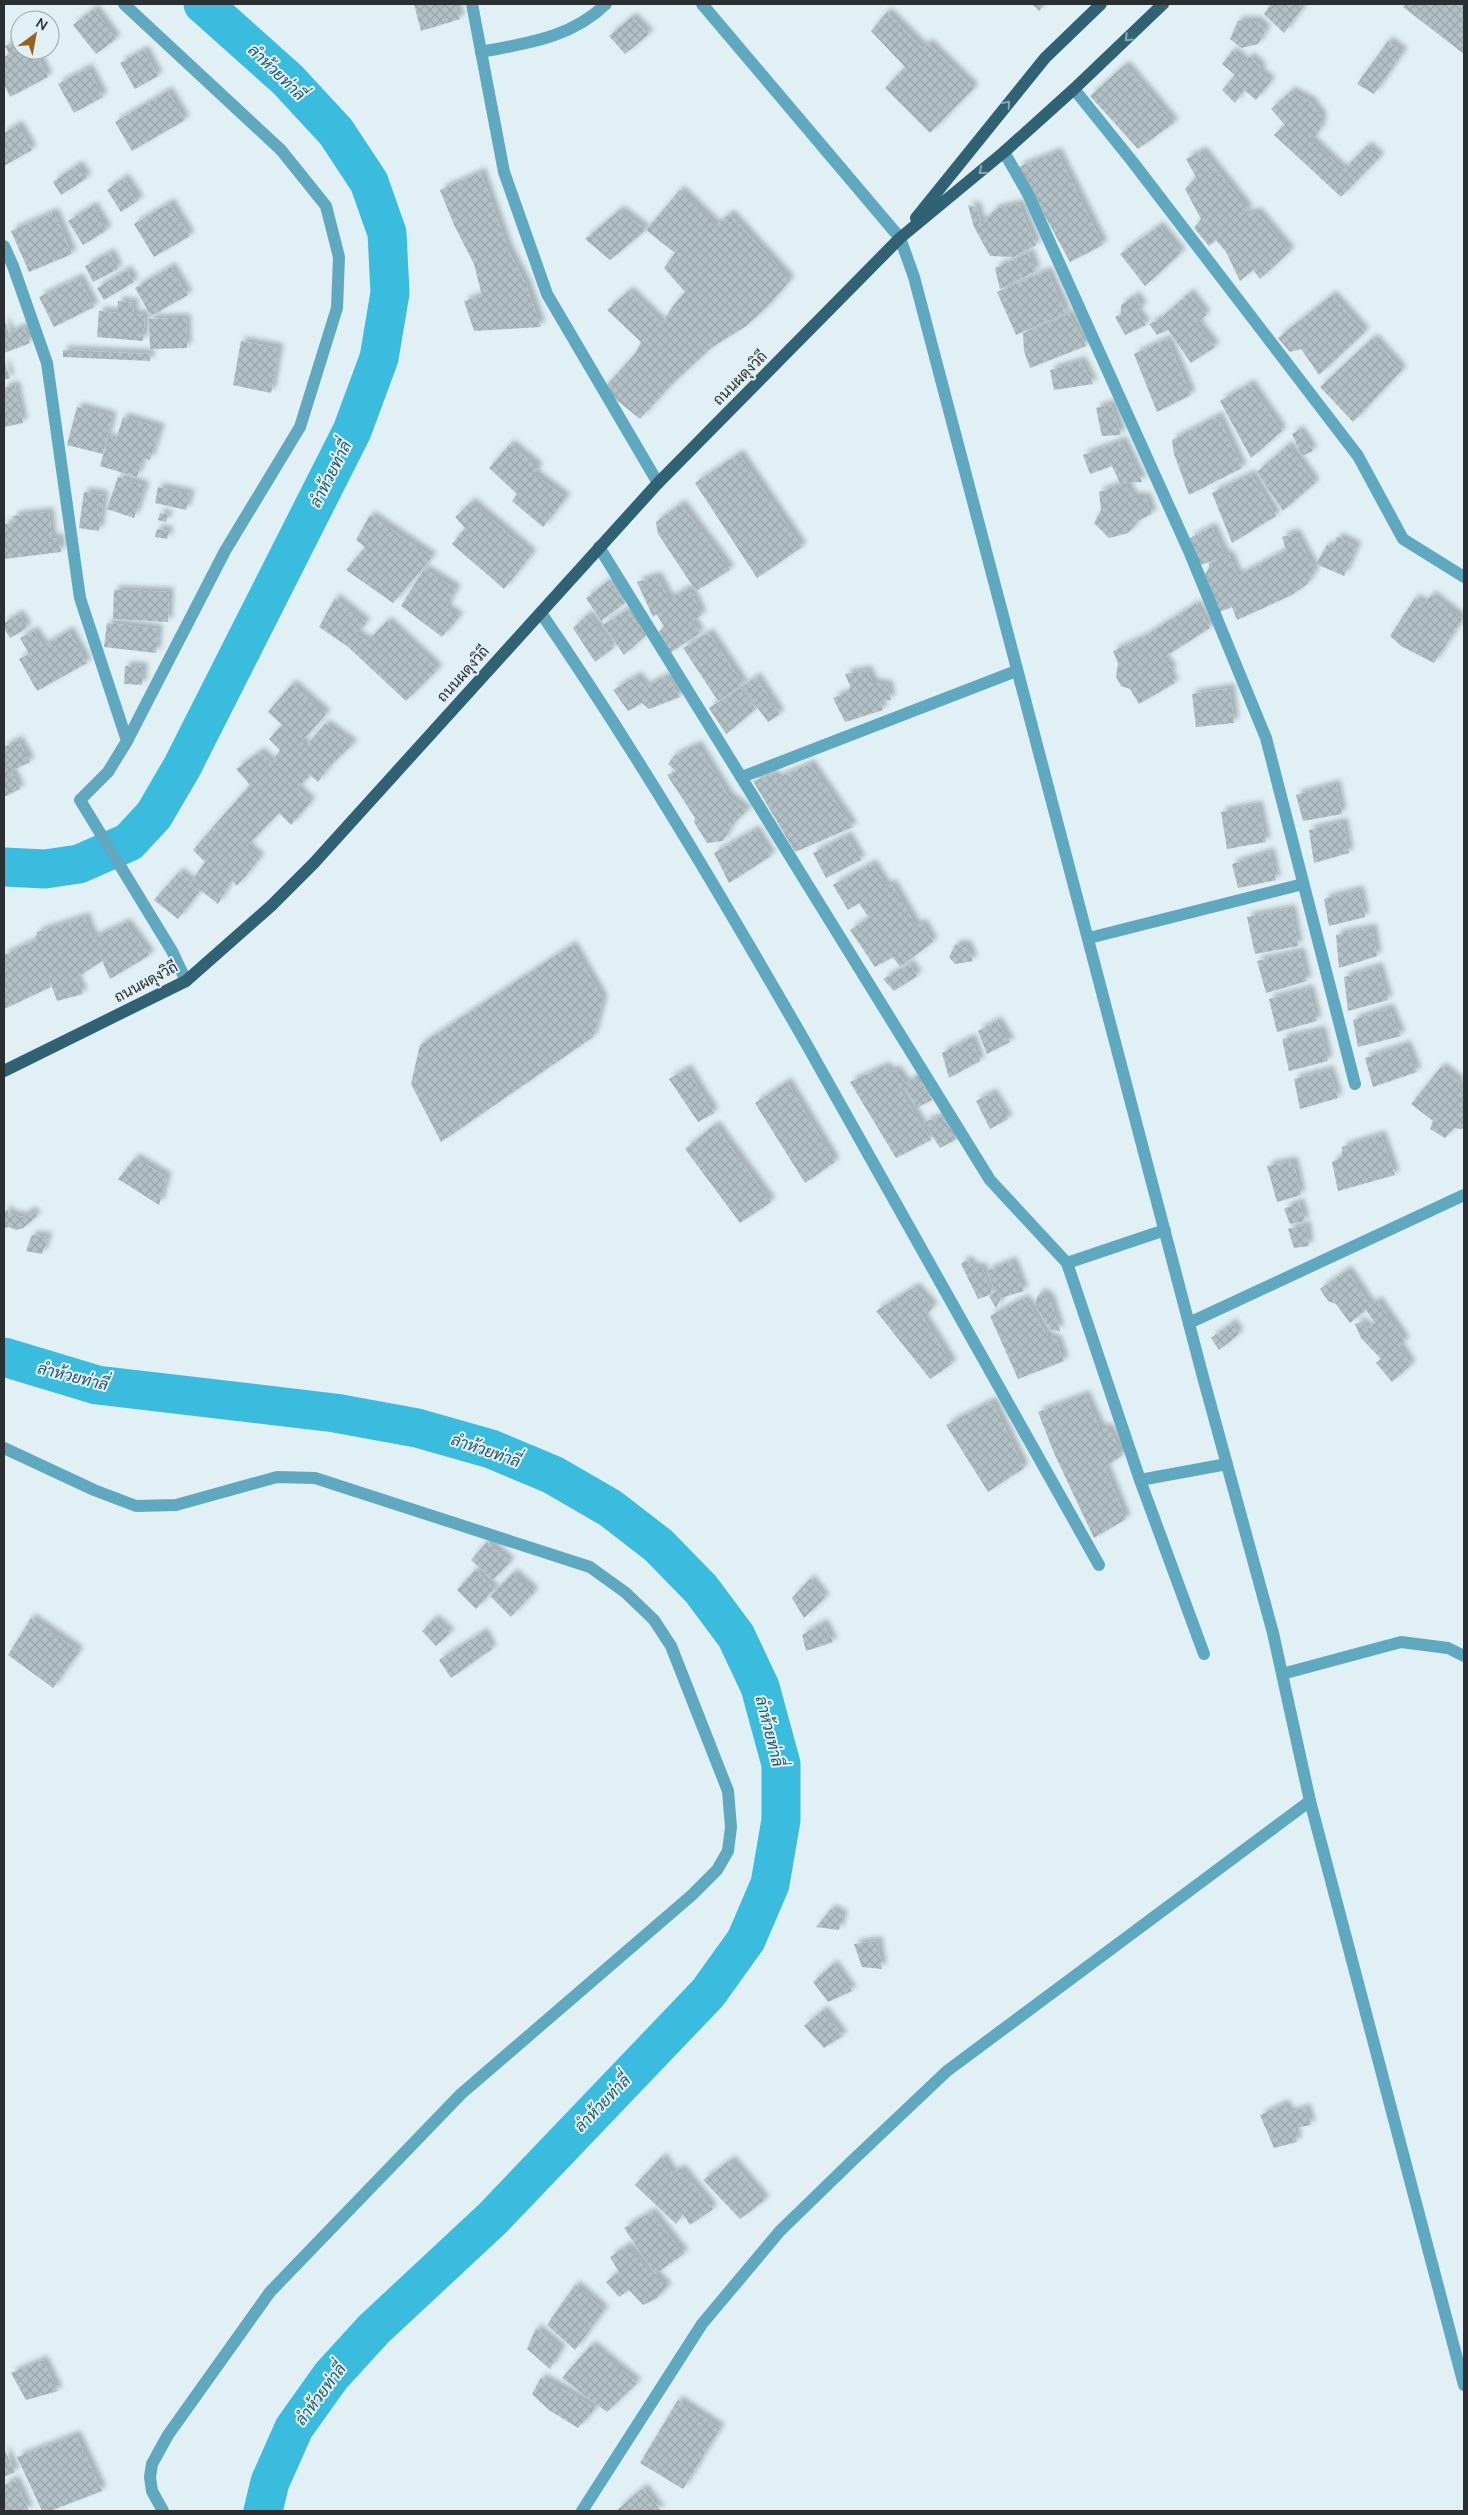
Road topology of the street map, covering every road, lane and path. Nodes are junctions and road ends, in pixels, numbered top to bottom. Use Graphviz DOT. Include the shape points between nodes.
graph roads {
  1 [pos="124,4"];
  2 [pos="472,4"];
  3 [pos="606,4"];
  4 [pos="702,4"];
  5 [pos="1101,4"];
  6 [pos="1163,4"];
  7 [pos="481,52"];
  8 [pos="1074,89"];
  9 [pos="1004,152"];
  10 [pos="900,238"];
  11 [pos="4,246"];
  12 [pos="658,483"];
  13 [pos="599,547"];
  14 [pos="1464,577"];
  15 [pos="541,613"];
  16 [pos="1016,671"];
  17 [pos="127,741"];
  18 [pos="742,777"];
  19 [pos="1303,884"];
  20 [pos="1089,938"];
  21 [pos="186,981"];
  22 [pos="4,1071"];
  23 [pos="1355,1084"];
  24 [pos="1464,1195"];
  25 [pos="1165,1230"];
  26 [pos="1067,1263"];
  27 [pos="1189,1323"];
  28 [pos="4,1448"];
  29 [pos="1227,1464"];
  30 [pos="1140,1480"];
  31 [pos="1099,1565"];
  32 [pos="1204,1654"];
  33 [pos="1464,1656"];
  34 [pos="1282,1674"];
  35 [pos="1310,1801"];
  36 [pos="1464,2385"];
  37 [pos="163,2511"];
  38 [pos="582,2511"];
  1 -- 17 [label="street" via="281,150 326,206 340,257 337,308 300,427 225,551"];
  2 -- 7 [label="street"];
  3 -- 7 [label="street" via="568,31 525,44"];
  4 -- 10 [label="street"];
  10 -- 5 [label="main road, one-way" via="1045,58"];
  6 -- 8 [label="main road, one-way"];
  7 -- 12 [label="street" via="504,172 547,294"];
  8 -- 9 [label="main road"];
  8 -- 14 [label="street" via="1358,456 1403,539"];
  9 -- 10 [label="main road, one-way"];
  9 -- 19 [label="street" via="1028,194 1189,551 1266,738"];
  10 -- 12 [label="main road, ถนนผดุงวิถี"];
  10 -- 16 [label="street" via="914,277"];
  11 -- 17 [label="street" via="47,363 80,598"];
  12 -- 13 [label="main road, ถนนผดุงวิถี"];
  13 -- 15 [label="main road, ถนนผดุงวิถี"];
  13 -- 18 [label="street"];
  15 -- 21 [label="main road, ถนนผดุงวิถี" via="314,864"];
  15 -- 31 [label="street" via="600,699 728,909 928,1255"];
  16 -- 18 [label="street"];
  16 -- 20 [label="street"];
  17 -- 21 [label="street" via="108,772 80,800 172,952"];
  18 -- 26 [label="street" via="990,1180"];
  19 -- 20 [label="street"];
  19 -- 23 [label="street"];
  20 -- 25 [label="street"];
  21 -- 22 [label="main road, ถนนผดุงวิถี"];
  24 -- 27 [label="street"];
  25 -- 26 [label="street"];
  25 -- 27 [label="street"];
  26 -- 30 [label="street"];
  27 -- 29 [label="street"];
  28 -- 37 [label="street" via="136,1506 176,1505 277,1477 315,1478 590,1567 626,1593 654,1620 671,1646 728,1791 731,1827 728,1851 717,1870 461,2094 270,2292 168,2435 152,2464 152,2491"];
  29 -- 30 [label="street"];
  29 -- 34 [label="street"];
  30 -- 32 [label="street"];
  33 -- 34 [label="street" via="1448,1648 1401,1642"];
  34 -- 35 [label="street"];
  35 -- 36 [label="street"];
  35 -- 38 [label="street" via="947,2070 780,2231 702,2324"];
}
